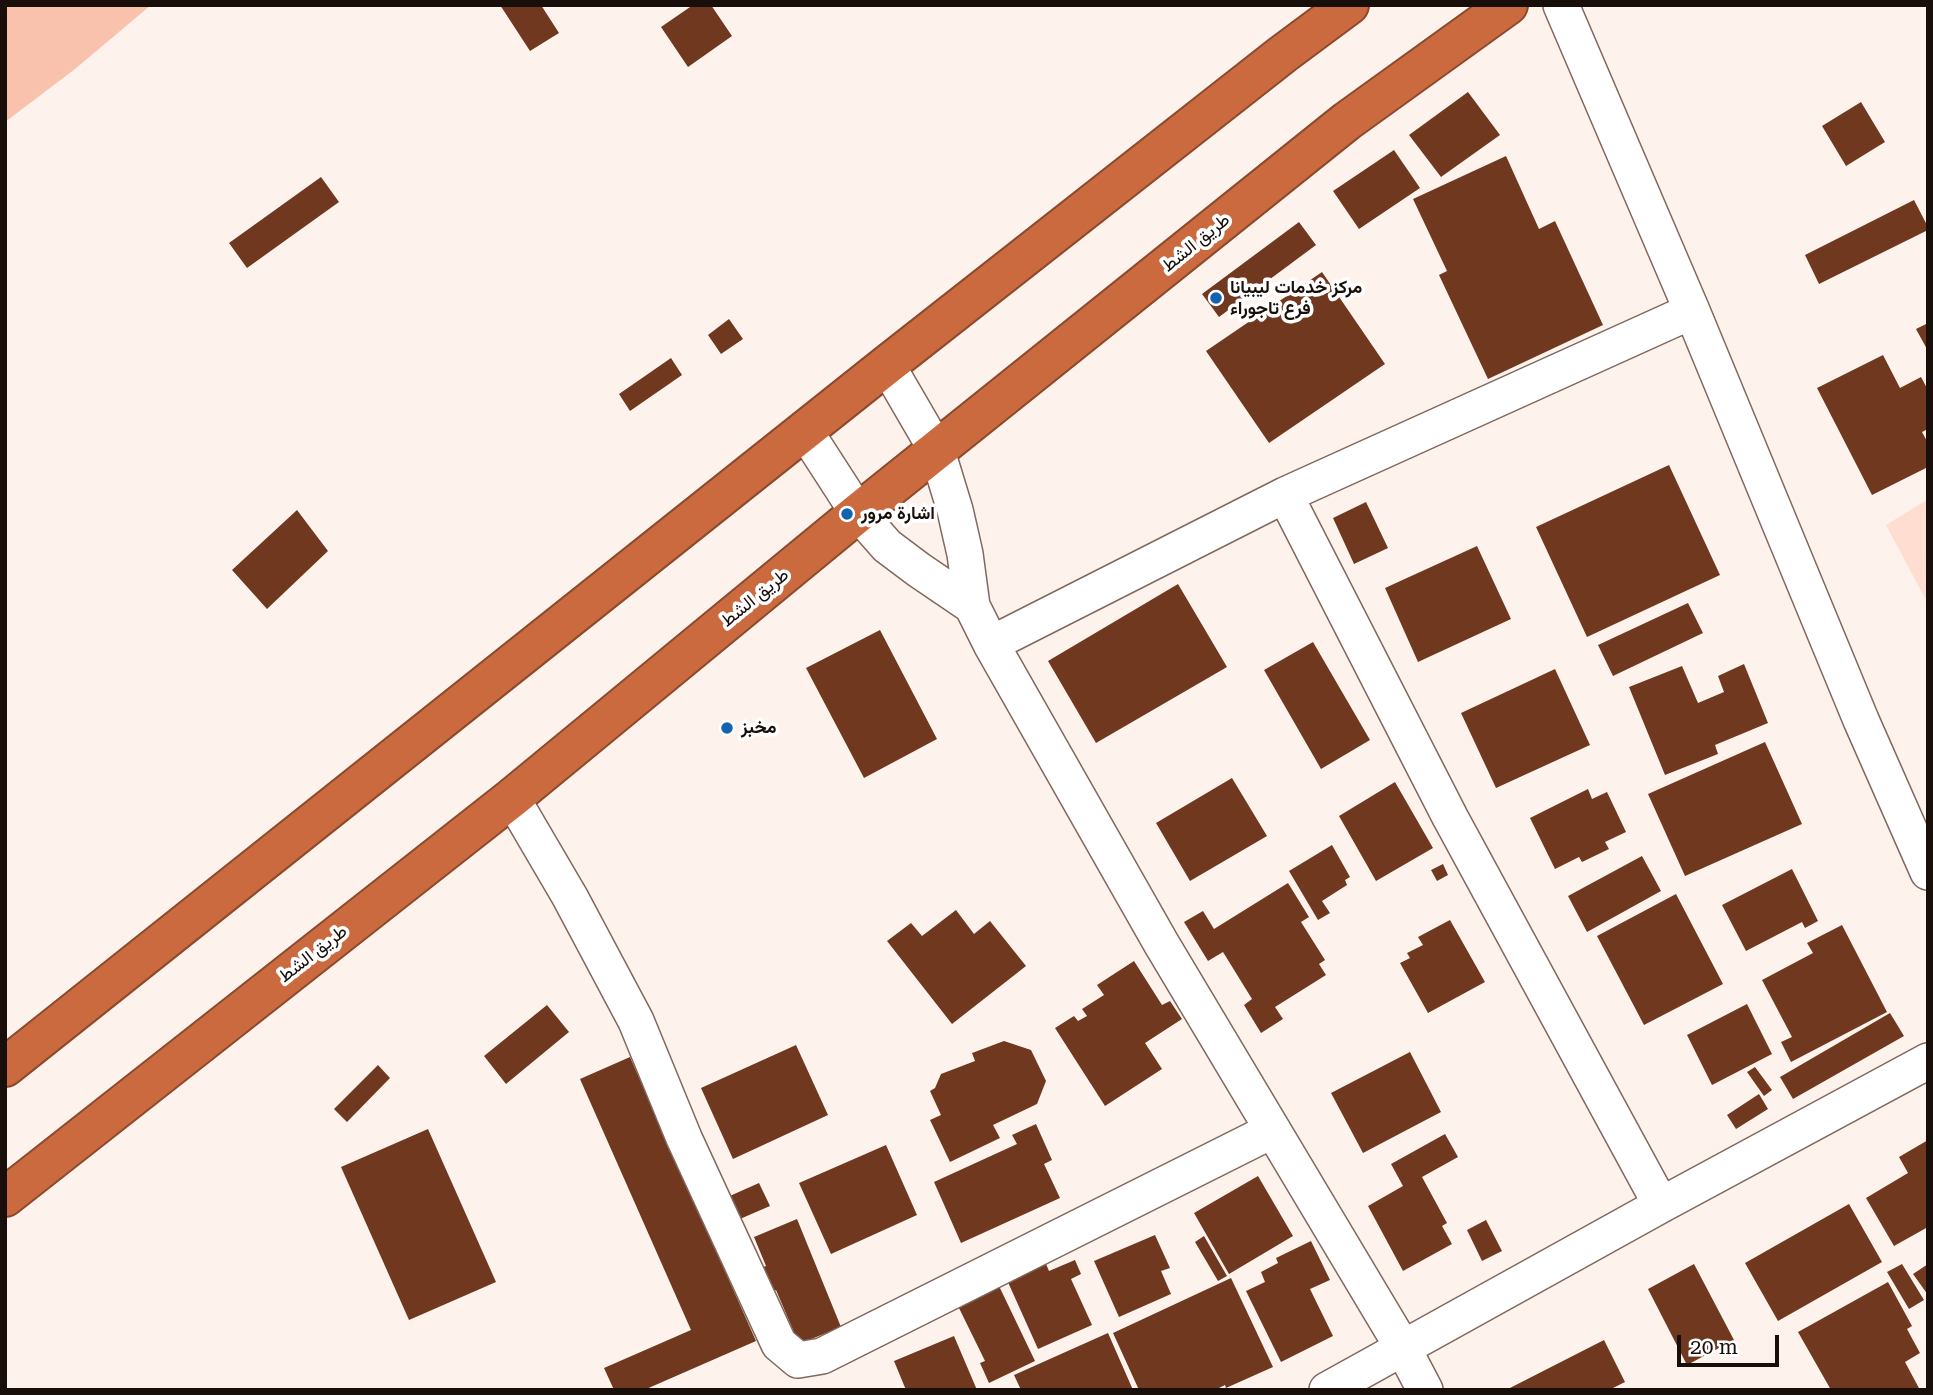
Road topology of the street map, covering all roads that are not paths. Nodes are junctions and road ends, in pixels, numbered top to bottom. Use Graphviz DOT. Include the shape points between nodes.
graph roads {
  1 [pos="1349,5"];
  2 [pos="1508,5"];
  3 [pos="1561,5"];
  4 [pos="1692,311"];
  5 [pos="887,365"];
  6 [pos="805,431"];
  7 [pos="937,451"];
  8 [pos="1284,495"];
  9 [pos="858,513"];
  10 [pos="972,606"];
  11 [pos="991,644"];
  12 [pos="512,798"];
  13 [pos="1919,830"];
  14 [pos="1928,872"];
  15 [pos="1928,1061"];
  16 [pos="5,1067"];
  17 [pos="1273,1130"];
  18 [pos="5,1197"];
  19 [pos="1661,1205"];
  20 [pos="1403,1348"];
  21 [pos="1326,1390"];
  22 [pos="1425,1390"];
  1 -- 5 [label="highway"];
  2 -- 7 [label="highway, طريق الشط" via="1347,121"];
  3 -- 4 [label="street"];
  4 -- 8 [label="street"];
  4 -- 13 [label="street" via="1855,708"];
  5 -- 6 [label="highway"];
  5 -- 7 [label="street"];
  6 -- 9 [label="street"];
  6 -- 16 [label="highway"];
  7 -- 9 [label="highway, طريق الشط"];
  7 -- 10 [label="street" via="965,554"];
  8 -- 11 [label="street"];
  8 -- 19 [label="street" via="1450,817"];
  9 -- 10 [label="street" via="887,546"];
  9 -- 12 [label="highway, طريق الشط"];
  10 -- 11 [label="street"];
  11 -- 17 [label="street"];
  12 -- 17 [label="street" via="636,1021 779,1344 798,1360 822,1356"];
  12 -- 18 [label="highway, طريق الشط"];
  13 -- 14 [label="street"];
  15 -- 19 [label="street"];
  17 -- 20 [label="street"];
  19 -- 20 [label="street"];
  20 -- 21 [label="street"];
  20 -- 22 [label="street"];
}
